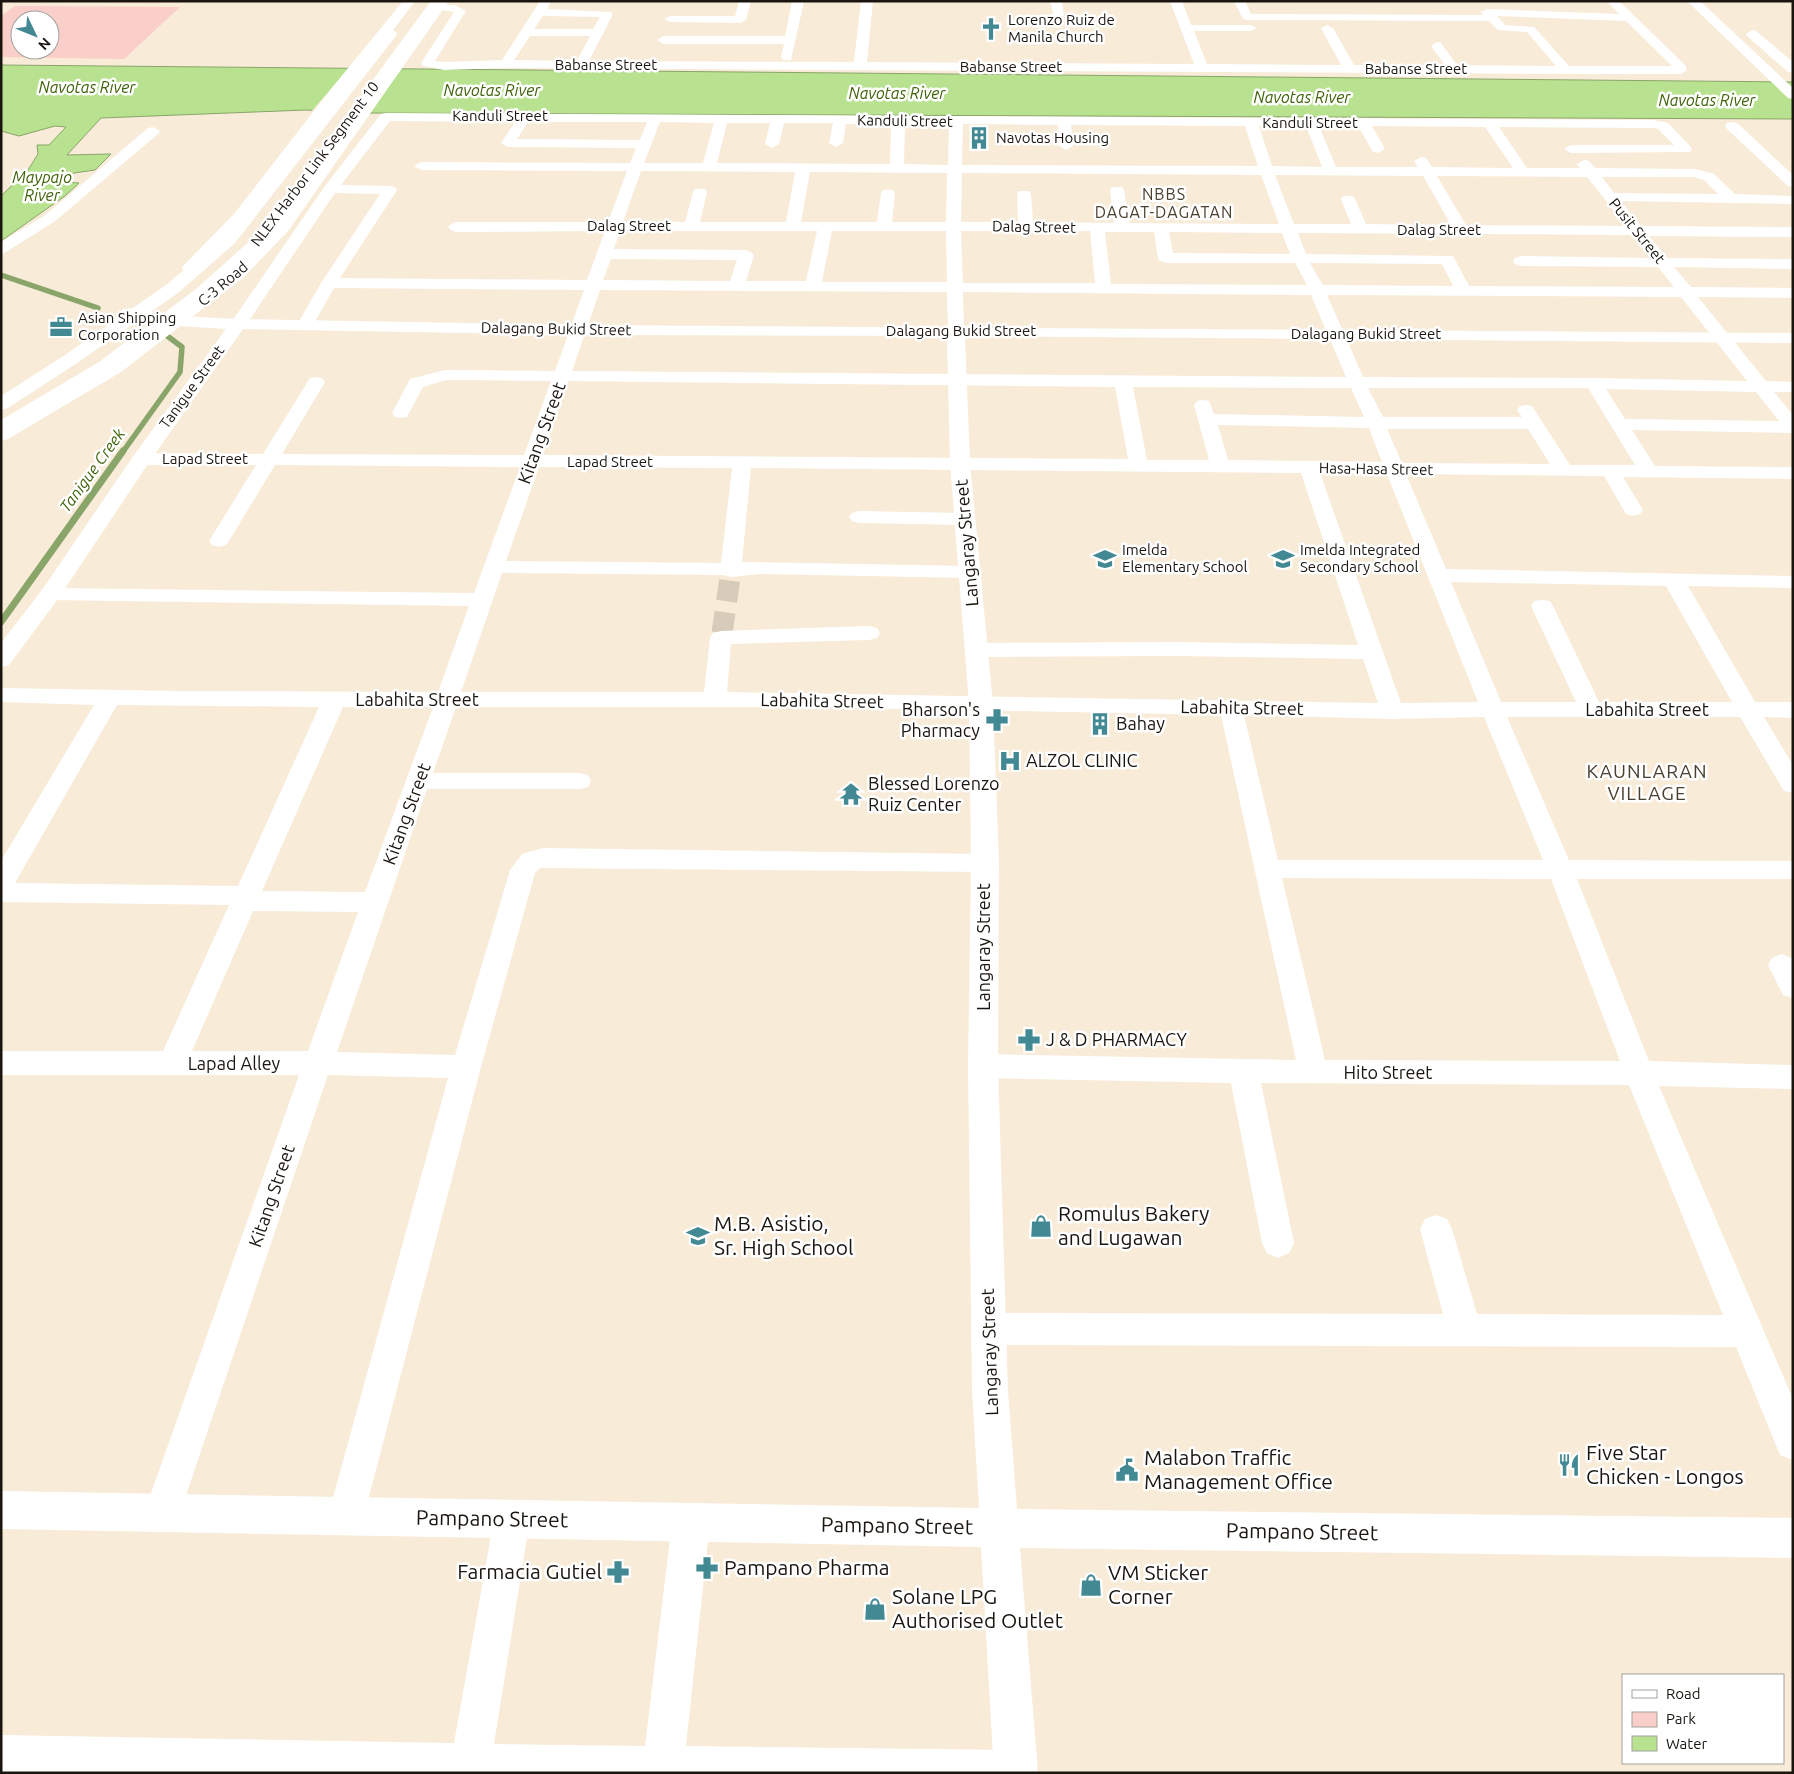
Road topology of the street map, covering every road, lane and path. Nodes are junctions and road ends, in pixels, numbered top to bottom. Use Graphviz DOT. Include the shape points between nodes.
graph roads {
  1 [pos="409,1"];
  2 [pos="416,1"];
  3 [pos="546,1"];
  4 [pos="745,1"];
  5 [pos="798,1"];
  6 [pos="867,1"];
  7 [pos="1056,1"];
  8 [pos="1176,1"];
  9 [pos="1239,1"];
  10 [pos="1612,1"];
  11 [pos="1692,1"];
  12 [pos="439,3"];
  13 [pos="538,12"];
  14 [pos="1058,15"];
  15 [pos="1343,17"];
  16 [pos="1492,18"];
  17 [pos="1629,18"];
  18 [pos="1740,23"];
  19 [pos="1186,28"];
  20 [pos="1251,28"];
  21 [pos="1302,28"];
  22 [pos="1327,28"];
  23 [pos="526,32"];
  24 [pos="596,33"];
  25 [pos="791,40"];
  26 [pos="1436,46"];
  27 [pos="659,53"];
  28 [pos="506,64"];
  29 [pos="580,65"];
  30 [pos="786,66"];
  31 [pos="860,66"];
  32 [pos="1202,68"];
  33 [pos="1793,68"];
  34 [pos="1350,69"];
  35 [pos="1454,69"];
  36 [pos="1566,70"];
  37 [pos="1793,95"];
  38 [pos="524,116"];
  39 [pos="386,117"];
  40 [pos="656,117"];
  41 [pos="722,118"];
  42 [pos="778,119"];
  43 [pos="840,120"];
  44 [pos="898,121"];
  45 [pos="956,121"];
  46 [pos="1064,122"];
  47 [pos="1138,122"];
  48 [pos="1251,123"];
  49 [pos="1311,123"];
  50 [pos="1363,123"];
  51 [pos="1429,124"];
  52 [pos="1490,124"];
  53 [pos="1552,124"];
  54 [pos="1732,126"];
  55 [pos="153,131"];
  56 [pos="1140,137"];
  57 [pos="1440,137"];
  58 [pos="836,143"];
  59 [pos="644,144"];
  60 [pos="772,144"];
  61 [pos="1066,146"];
  62 [pos="1378,149"];
  63 [pos="1571,149"];
  64 [pos="1420,158"];
  65 [pos="421,166"];
  66 [pos="635,168"];
  67 [pos="709,168"];
  68 [pos="802,168"];
  69 [pos="897,168"];
  70 [pos="954,168"];
  71 [pos="1266,170"];
  72 [pos="1330,171"];
  73 [pos="1427,172"];
  74 [pos="1523,172"];
  75 [pos="1591,173"];
  76 [pos="1793,183"];
  77 [pos="330,189"];
  78 [pos="1117,190"];
  79 [pos="700,192"];
  80 [pos="888,193"];
  81 [pos="1024,194"];
  82 [pos="1610,197"];
  83 [pos="1348,198"];
  84 [pos="1730,198"];
  85 [pos="1793,200"];
  86 [pos="616,225"];
  87 [pos="692,225"];
  88 [pos="793,226"];
  89 [pos="825,226"];
  90 [pos="884,226"];
  91 [pos="953,226"];
  92 [pos="1026,226"];
  93 [pos="456,227"];
  94 [pos="1097,227"];
  95 [pos="1122,228"];
  96 [pos="1161,228"];
  97 [pos="1288,229"];
  98 [pos="1361,230"];
  99 [pos="1431,230"];
  100 [pos="1636,230"];
  101 [pos="1462,231"];
  102 [pos="1496,231"];
  103 [pos="1790,238"];
  104 [pos="1,249"];
  105 [pos="606,254"];
  106 [pos="1300,259"];
  107 [pos="1447,259"];
  108 [pos="1521,260"];
  109 [pos="1661,261"];
  110 [pos="1793,264"];
  111 [pos="329,283"];
  112 [pos="595,285"];
  113 [pos="737,286"];
  114 [pos="813,287"];
  115 [pos="955,287"];
  116 [pos="1103,288"];
  117 [pos="1317,289"];
  118 [pos="1463,290"];
  119 [pos="1543,291"];
  120 [pos="1685,292"];
  121 [pos="1793,294"];
  122 [pos="129,313"];
  123 [pos="178,321"];
  124 [pos="238,324"];
  125 [pos="305,325"];
  126 [pos="579,330"];
  127 [pos="956,331"];
  128 [pos="1335,335"];
  129 [pos="1722,337"];
  130 [pos="1793,338"];
  131 [pos="562,377"];
  132 [pos="957,379"];
  133 [pos="316,382"];
  134 [pos="1123,382"];
  135 [pos="1196,383"];
  136 [pos="1359,383"];
  137 [pos="1594,383"];
  138 [pos="1760,386"];
  139 [pos="1793,387"];
  140 [pos="1,397"];
  141 [pos="1,402"];
  142 [pos="46,410"];
  143 [pos="402,412"];
  144 [pos="1208,419"];
  145 [pos="1376,423"];
  146 [pos="1620,424"];
  147 [pos="1793,427"];
  148 [pos="1,428"];
  149 [pos="1,435"];
  150 [pos="140,459"];
  151 [pos="269,460"];
  152 [pos="742,461"];
  153 [pos="531,462"];
  154 [pos="960,463"];
  155 [pos="1139,465"];
  156 [pos="1220,467"];
  157 [pos="1309,468"];
  158 [pos="1394,469"];
  159 [pos="1564,471"];
  160 [pos="1610,471"];
  161 [pos="1649,472"];
  162 [pos="1793,473"];
  163 [pos="1633,510"];
  164 [pos="859,516"];
  165 [pos="965,520"];
  166 [pos="219,541"];
  167 [pos="494,567"];
  168 [pos="731,570"];
  169 [pos="970,572"];
  170 [pos="1438,575"];
  171 [pos="1673,580"];
  172 [pos="1793,582"];
  173 [pos="50,594"];
  174 [pos="482,600"];
  175 [pos="1542,606"];
  176 [pos="869,633"];
  177 [pos="977,650"];
  178 [pos="1370,652"];
  179 [pos="1,660"];
  180 [pos="1,695"];
  181 [pos="109,698"];
  182 [pos="448,699"];
  183 [pos="715,699"];
  184 [pos="334,700"];
  185 [pos="981,704"];
  186 [pos="1231,708"];
  187 [pos="1492,709"];
  188 [pos="1590,710"];
  189 [pos="1746,710"];
  190 [pos="1793,710"];
  191 [pos="1392,711"];
  192 [pos="418,781"];
  193 [pos="579,781"];
  194 [pos="1793,785"];
  195 [pos="984,862"];
  196 [pos="1269,869"];
  197 [pos="1560,869"];
  198 [pos="1793,870"];
  199 [pos="1,884"];
  200 [pos="1,892"];
  201 [pos="246,898"];
  202 [pos="375,902"];
  203 [pos="1,1063"];
  204 [pos="172,1064"];
  205 [pos="318,1064"];
  206 [pos="983,1066"];
  207 [pos="466,1067"];
  208 [pos="1244,1071"];
  209 [pos="1313,1072"];
  210 [pos="1639,1073"];
  211 [pos="1793,1077"];
  212 [pos="1436,1229"];
  213 [pos="1278,1243"];
  214 [pos="989,1329"];
  215 [pos="1464,1331"];
  216 [pos="1746,1331"];
  217 [pos="1793,1442"];
  218 [pos="1,1510"];
  219 [pos="162,1513"];
  220 [pos="346,1516"];
  221 [pos="512,1519"];
  222 [pos="691,1522"];
  223 [pos="999,1528"];
  224 [pos="1793,1538"];
  225 [pos="1,1755"];
  226 [pos="663,1766"];
  227 [pos="470,1768"];
  228 [pos="1016,1772"];
  1 -- 122 [label="main road, C-3 Road" via="216,243 183,274"];
  2 -- 141 [label="main road, NLEX Harbor Link Segment 10" via="229,240 172,288 71,360"];
  3 -- 13 [label="street"];
  4 -- 27 [label="street" via="740,20 671,14"];
  5 -- 25 [label="street"];
  6 -- 31 [label="street"];
  7 -- 14 [label="street"];
  8 -- 19 [label="street"];
  9 -- 15 [label="street" via="1247,17"];
  10 -- 17 [label="street"];
  11 -- 37 [label="main road"];
  12 -- 28 [label="street, Babanse Street" via="460,11 427,63 444,66"];
  12 -- 123 [label="main road, C-3 Road" via="282,228 239,272"];
  12 -- 148 [label="main road, NLEX Harbor Link Segment 10" via="259,241 202,293 105,366"];
  13 -- 23 [label="street"];
  13 -- 24 [label="street" via="606,13"];
  15 -- 16 [label="street" via="1412,13"];
  15 -- 22 [label="street" via="1350,28"];
  16 -- 17 [label="street" via="1487,12"];
  16 -- 36 [label="street" via="1502,28 1530,29"];
  17 -- 36 [label="street, Babanse Street" via="1680,70"];
  18 -- 33 [label="main road"];
  19 -- 20 [label="street"];
  19 -- 32 [label="street"];
  21 -- 22 [label="street"];
  22 -- 34 [label="street"];
  23 -- 24 [label="street"];
  23 -- 28 [label="street"];
  24 -- 29 [label="street"];
  25 -- 27 [label="street"];
  25 -- 30 [label="street"];
  26 -- 35 [label="street"];
  27 -- 29 [label="street, Babanse Street"];
  27 -- 30 [label="street, Babanse Street"];
  28 -- 29 [label="street, Babanse Street"];
  30 -- 31 [label="street, Babanse Street"];
  31 -- 32 [label="street, Babanse Street"];
  32 -- 34 [label="street, Babanse Street"];
  34 -- 35 [label="street, Babanse Street"];
  35 -- 36 [label="street, Babanse Street"];
  38 -- 39 [label="street, Kanduli Street"];
  38 -- 40 [label="street, Kanduli Street"];
  38 -- 59 [label="street" via="508,143"];
  39 -- 77 [label="street, Tanigue Street"];
  40 -- 41 [label="street, Kanduli Street"];
  40 -- 59 [label="street, Kitang Street"];
  41 -- 42 [label="street, Kanduli Street"];
  41 -- 67 [label="street"];
  42 -- 43 [label="street, Kanduli Street"];
  42 -- 60 [label="street"];
  43 -- 44 [label="street, Kanduli Street"];
  43 -- 58 [label="street"];
  44 -- 45 [label="street, Kanduli Street"];
  44 -- 69 [label="street"];
  45 -- 46 [label="street, Kanduli Street"];
  45 -- 70 [label="street, Langaray Street"];
  46 -- 47 [label="street, Kanduli Street"];
  46 -- 61 [label="street"];
  47 -- 48 [label="street, Kanduli Street"];
  47 -- 56 [label="street"];
  48 -- 49 [label="street, Kanduli Street"];
  48 -- 71 [label="street"];
  49 -- 50 [label="street, Kanduli Street"];
  49 -- 72 [label="street"];
  50 -- 51 [label="street, Kanduli Street"];
  50 -- 62 [label="street"];
  51 -- 52 [label="street, Kanduli Street"];
  51 -- 57 [label="street"];
  52 -- 53 [label="street, Kanduli Street"];
  52 -- 74 [label="street"];
  53 -- 63 [label="street, Pusit Street"];
  53 -- 63 [label="street, Kanduli Street" via="1654,124 1663,126 1685,149"];
  54 -- 76 [label="street"];
  55 -- 104 [label="street" via="49,219"];
  59 -- 66 [label="street, Kitang Street"];
  63 -- 75 [label="street, Pusit Street"];
  64 -- 73 [label="street"];
  65 -- 66 [label="street"];
  66 -- 67 [label="street"];
  66 -- 86 [label="street, Kitang Street"];
  67 -- 68 [label="street"];
  68 -- 69 [label="street"];
  68 -- 88 [label="street"];
  69 -- 70 [label="street"];
  70 -- 71 [label="street"];
  70 -- 91 [label="street, Langaray Street"];
  71 -- 72 [label="street"];
  71 -- 97 [label="street"];
  72 -- 73 [label="street"];
  73 -- 74 [label="street"];
  73 -- 101 [label="street"];
  74 -- 75 [label="street"];
  75 -- 82 [label="street, Pusit Street"];
  75 -- 84 [label="street" via="1703,175 1712,179"];
  77 -- 111 [label="street" via="390,190"];
  77 -- 124 [label="street, Tanigue Street"];
  78 -- 95 [label="street"];
  79 -- 87 [label="street"];
  80 -- 90 [label="street"];
  81 -- 92 [label="street"];
  82 -- 84 [label="street"];
  82 -- 100 [label="street, Pusit Street"];
  83 -- 98 [label="street"];
  84 -- 85 [label="street"];
  86 -- 87 [label="street, Dalag Street"];
  86 -- 93 [label="street, Dalag Street"];
  86 -- 105 [label="street, Kitang Street"];
  87 -- 88 [label="street, Dalag Street"];
  88 -- 89 [label="street, Dalag Street"];
  89 -- 90 [label="street, Dalag Street"];
  89 -- 114 [label="street"];
  90 -- 91 [label="street, Dalag Street"];
  91 -- 92 [label="street, Dalag Street"];
  91 -- 115 [label="street, Langaray Street"];
  92 -- 94 [label="street, Dalag Street"];
  94 -- 95 [label="street, Dalag Street"];
  94 -- 116 [label="street"];
  95 -- 96 [label="street, Dalag Street"];
  96 -- 97 [label="street, Dalag Street"];
  96 -- 106 [label="street" via="1166,258"];
  97 -- 98 [label="street, Dalag Street"];
  97 -- 106 [label="street"];
  98 -- 99 [label="street, Dalag Street"];
  99 -- 101 [label="street, Dalag Street"];
  99 -- 107 [label="street"];
  100 -- 102 [label="street, Dalag Street"];
  100 -- 103 [label="street, Dalag Street" via="1776,232"];
  100 -- 109 [label="street, Pusit Street"];
  101 -- 102 [label="street, Dalag Street"];
  102 -- 108 [label="street"];
  105 -- 112 [label="street, Kitang Street"];
  105 -- 113 [label="street" via="746,255"];
  106 -- 107 [label="street"];
  106 -- 117 [label="street"];
  107 -- 118 [label="street"];
  108 -- 109 [label="street"];
  108 -- 119 [label="street"];
  109 -- 110 [label="street"];
  109 -- 120 [label="street, Pusit Street"];
  111 -- 112 [label="street" via="423,277"];
  111 -- 125 [label="street"];
  112 -- 113 [label="street"];
  112 -- 126 [label="street, Kitang Street"];
  113 -- 114 [label="street"];
  114 -- 115 [label="street"];
  115 -- 116 [label="street"];
  115 -- 127 [label="street, Langaray Street"];
  116 -- 117 [label="street"];
  117 -- 118 [label="street"];
  117 -- 128 [label="street"];
  118 -- 119 [label="street"];
  119 -- 120 [label="street"];
  120 -- 121 [label="street"];
  120 -- 129 [label="street, Pusit Street"];
  122 -- 123 [label="main road, Dalagang Bukid Street"];
  122 -- 140 [label="main road, C-3 Road"];
  123 -- 124 [label="main road, Dalagang Bukid Street"];
  123 -- 142 [label="main road, C-3 Road" via="116,368"];
  124 -- 125 [label="main road, Dalagang Bukid Street"];
  124 -- 150 [label="main road, Tanigue Street"];
  125 -- 126 [label="main road, Dalagang Bukid Street"];
  126 -- 127 [label="main road, Dalagang Bukid Street"];
  126 -- 131 [label="street, Kitang Street"];
  127 -- 128 [label="main road, Dalagang Bukid Street"];
  127 -- 132 [label="main road, Langaray Street"];
  128 -- 129 [label="main road, Dalagang Bukid Street"];
  128 -- 136 [label="street"];
  129 -- 130 [label="main road, Dalagang Bukid Street"];
  129 -- 138 [label="street, Pusit Street"];
  131 -- 132 [label="street"];
  131 -- 143 [label="street" via="444,375 416,383"];
  131 -- 153 [label="street, Kitang Street"];
  132 -- 134 [label="street"];
  132 -- 154 [label="main road, Langaray Street"];
  133 -- 151 [label="street"];
  134 -- 135 [label="street"];
  134 -- 155 [label="street"];
  135 -- 136 [label="street"];
  135 -- 144 [label="street"];
  136 -- 137 [label="street"];
  136 -- 145 [label="street"];
  137 -- 138 [label="street"];
  137 -- 146 [label="street"];
  138 -- 139 [label="street"];
  138 -- 147 [label="street, Pusit Street"];
  141 -- 142 [label="main road"];
  142 -- 149 [label="main road, C-3 Road"];
  144 -- 145 [label="street"];
  144 -- 156 [label="street"];
  145 -- 158 [label="street"];
  145 -- 159 [label="street" via="1530,416"];
  146 -- 147 [label="street"];
  146 -- 161 [label="street"];
  150 -- 151 [label="street, Lapad Street"];
  150 -- 173 [label="main road, Tanigue Street"];
  151 -- 153 [label="street, Lapad Street"];
  151 -- 166 [label="street"];
  152 -- 153 [label="street, Lapad Street"];
  152 -- 154 [label="street, Lapad Street"];
  152 -- 168 [label="street"];
  153 -- 167 [label="street, Kitang Street"];
  154 -- 155 [label="street, Hasa-Hasa Street"];
  154 -- 165 [label="main road, Langaray Street"];
  155 -- 156 [label="street, Hasa-Hasa Street"];
  156 -- 157 [label="street, Hasa-Hasa Street"];
  157 -- 158 [label="street, Hasa-Hasa Street"];
  157 -- 178 [label="street"];
  158 -- 159 [label="street, Hasa-Hasa Street"];
  158 -- 170 [label="street"];
  159 -- 160 [label="street, Hasa-Hasa Street"];
  160 -- 161 [label="street, Hasa-Hasa Street"];
  160 -- 163 [label="street"];
  161 -- 162 [label="street, Hasa-Hasa Street"];
  164 -- 165 [label="street"];
  165 -- 169 [label="main road, Langaray Street"];
  167 -- 168 [label="street"];
  167 -- 174 [label="street, Kitang Street"];
  168 -- 169 [label="street"];
  169 -- 177 [label="main road, Langaray Street"];
  170 -- 171 [label="street"];
  170 -- 187 [label="street"];
  171 -- 172 [label="street"];
  171 -- 189 [label="street"];
  173 -- 174 [label="street"];
  173 -- 179 [label="main road, Tanigue Street"];
  174 -- 182 [label="street, Kitang Street"];
  175 -- 188 [label="street"];
  176 -- 183 [label="street" via="722,636"];
  177 -- 178 [label="street"];
  177 -- 185 [label="main road, Langaray Street"];
  178 -- 191 [label="street"];
  180 -- 181 [label="street, Labahita Street"];
  181 -- 184 [label="street, Labahita Street"];
  181 -- 199 [label="street"];
  182 -- 183 [label="street, Labahita Street"];
  182 -- 184 [label="street, Labahita Street"];
  182 -- 192 [label="street, Kitang Street"];
  183 -- 185 [label="street, Labahita Street"];
  184 -- 201 [label="street"];
  185 -- 186 [label="street, Labahita Street"];
  185 -- 195 [label="main road, Langaray Street"];
  186 -- 191 [label="street, Labahita Street"];
  186 -- 196 [label="street"];
  187 -- 188 [label="street, Labahita Street"];
  187 -- 191 [label="street, Labahita Street"];
  187 -- 197 [label="street"];
  188 -- 189 [label="street, Labahita Street"];
  189 -- 190 [label="street, Labahita Street"];
  189 -- 194 [label="street"];
  192 -- 193 [label="street"];
  192 -- 202 [label="street, Kitang Street"];
  195 -- 206 [label="main road, Langaray Street"];
  195 -- 207 [label="street" via="543,858 531,861 522,870"];
  196 -- 197 [label="street"];
  196 -- 209 [label="street"];
  197 -- 198 [label="street"];
  197 -- 210 [label="street"];
  200 -- 201 [label="street"];
  201 -- 202 [label="street"];
  201 -- 204 [label="street"];
  202 -- 205 [label="street, Kitang Street"];
  203 -- 204 [label="street, Lapad Alley"];
  204 -- 205 [label="street, Lapad Alley"];
  205 -- 207 [label="street, Lapad Alley"];
  205 -- 219 [label="street, Kitang Street"];
  206 -- 208 [label="street, Hito Street"];
  206 -- 214 [label="main road, Langaray Street"];
  207 -- 220 [label="street"];
  208 -- 209 [label="street, Hito Street"];
  208 -- 213 [label="street"];
  209 -- 210 [label="street, Hito Street"];
  210 -- 211 [label="street, Hito Street"];
  210 -- 216 [label="street"];
  212 -- 215 [label="street"];
  214 -- 215 [label="street"];
  214 -- 223 [label="main road, Langaray Street"];
  215 -- 216 [label="street"];
  216 -- 217 [label="street"];
  218 -- 219 [label="main road, Pampano Street"];
  219 -- 220 [label="main road, Pampano Street"];
  220 -- 221 [label="main road, Pampano Street"];
  221 -- 222 [label="main road, Pampano Street"];
  221 -- 227 [label="street"];
  222 -- 223 [label="main road, Pampano Street"];
  222 -- 226 [label="street"];
  223 -- 224 [label="main road, Pampano Street"];
  223 -- 228 [label="main road, Langaray Street"];
  225 -- 227 [label="street"];
  226 -- 227 [label="street"];
  226 -- 228 [label="street"];
}
